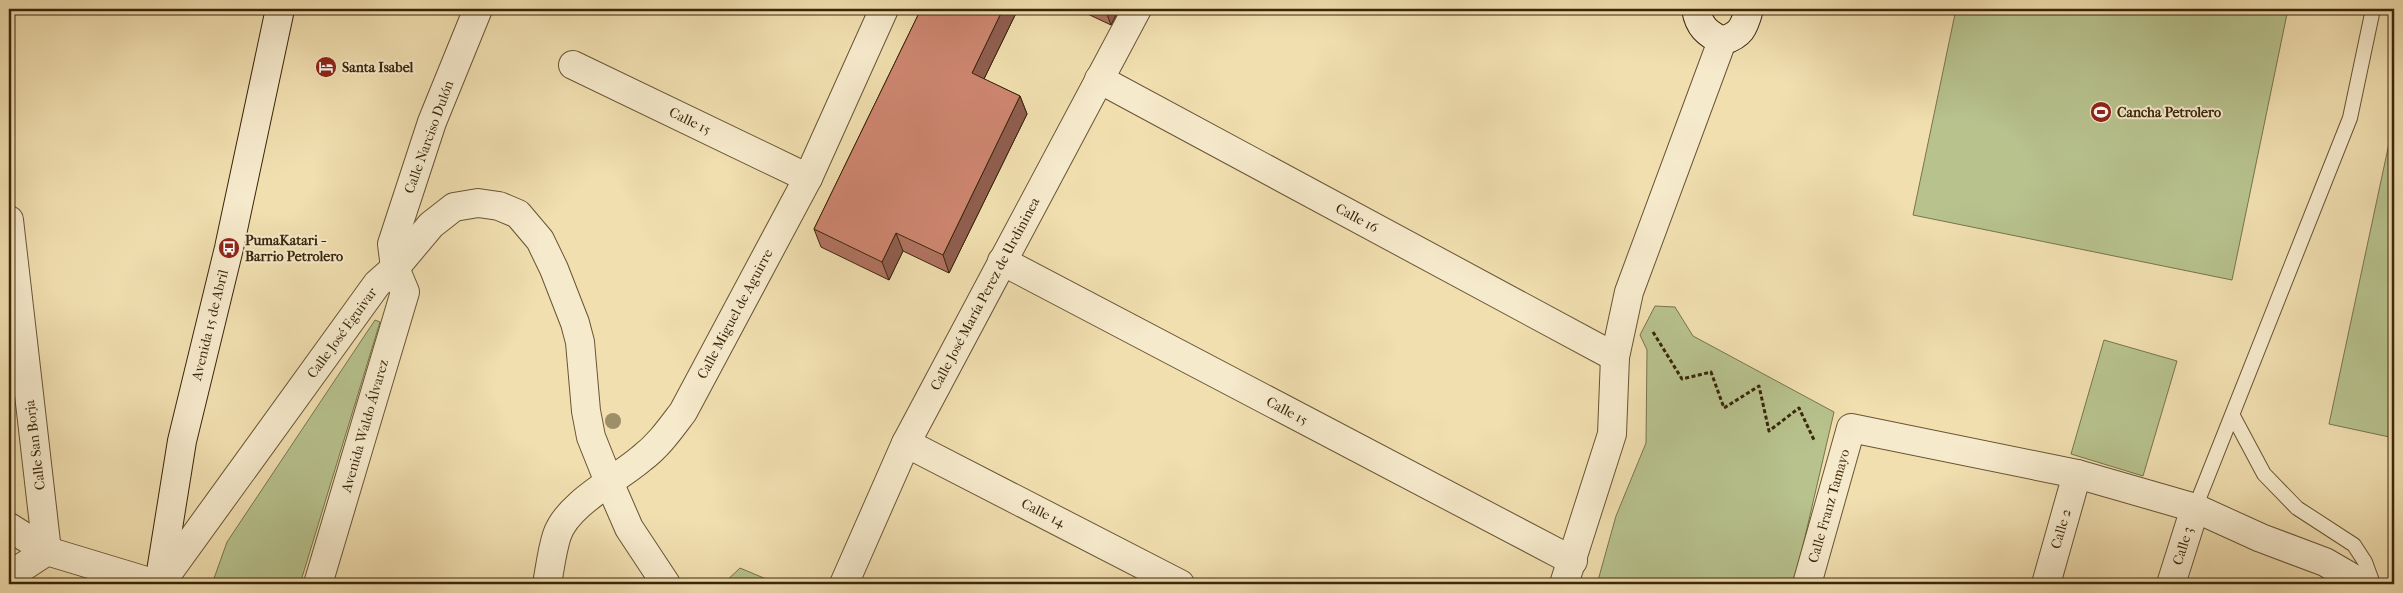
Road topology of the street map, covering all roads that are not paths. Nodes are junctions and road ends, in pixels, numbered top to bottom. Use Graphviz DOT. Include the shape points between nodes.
graph roads {
  1 [pos="280,9"];
  2 [pos="478,9"];
  3 [pos="884,9"];
  4 [pos="1137,9"];
  5 [pos="1696,9"];
  6 [pos="1749,9"];
  7 [pos="2373,9"];
  8 [pos="1722,41"];
  9 [pos="573,65"];
  10 [pos="1099,79"];
  11 [pos="808,178"];
  12 [pos="9,220"];
  13 [pos="1002,261"];
  14 [pos="395,268"];
  15 [pos="1615,357"];
  16 [pos="2233,416"];
  17 [pos="906,442"];
  18 [pos="2076,474"];
  19 [pos="609,482"];
  20 [pos="2195,508"];
  21 [pos="9,527"];
  22 [pos="47,551"];
  23 [pos="1569,573"];
  24 [pos="9,576"];
  25 [pos="158,584"];
  26 [pos="318,584"];
  27 [pos="547,584"];
  28 [pos="666,584"];
  29 [pos="844,584"];
  30 [pos="1180,584"];
  31 [pos="1807,584"];
  32 [pos="2046,584"];
  33 [pos="2172,584"];
  34 [pos="2363,584"];
  35 [pos="2373,584"];
  1 -- 25 [label="street, Avenida 15 de Abril" via="229,248 182,441"];
  2 -- 14 [label="street, Calle Narciso Dulón" via="413,178 392,244"];
  3 -- 11 [label="street, Calle Miguel de Aguirre"];
  4 -- 10 [label="street, Calle José María Perez de Urdininea"];
  5 -- 8 [label="street" via="1705,32"];
  6 -- 8 [label="street" via="1745,26 1734,37"];
  7 -- 16 [label="lane" via="2350,118"];
  8 -- 15 [label="street" via="1629,292"];
  9 -- 11 [label="street, Calle 15"];
  10 -- 13 [label="street, Calle José María Perez de Urdininea"];
  10 -- 15 [label="street, Calle 16"];
  11 -- 19 [label="street, Calle Miguel de Aguirre" via="683,412 661,441"];
  12 -- 22 [label="street, Calle San Borja"];
  13 -- 17 [label="street, Calle José María Perez de Urdininea"];
  13 -- 23 [label="street, Calle 15"];
  14 -- 19 [label="street, Calle José Eguivar" via="432,224 454,207 478,203 500,206 518,214 540,240 575,323 591,437"];
  14 -- 25 [label="street, Calle José Eguivar" via="377,284"];
  14 -- 26 [label="street, Avenida Waldo Álvarez" via="404,292"];
  15 -- 23 [label="street" via="1612,434"];
  16 -- 20 [label="lane"];
  16 -- 35 [label="lane" via="2264,474 2296,508 2354,545"];
  17 -- 29 [label="street, Calle José María Perez de Urdininea"];
  17 -- 30 [label="street, Calle 14"];
  18 -- 20 [label="street"];
  18 -- 31 [label="street, Calle Franz Tamayo" via="1851,428"];
  18 -- 32 [label="street, Calle 2"];
  19 -- 27 [label="street, Calle Miguel de Aguirre" via="571,514 557,534"];
  19 -- 28 [label="street, Calle José Eguivar" via="629,528"];
  20 -- 33 [label="street, Calle 3"];
  20 -- 34 [label="street" via="2325,562"];
  21 -- 22 [label="street"];
  22 -- 24 [label="street"];
  22 -- 25 [label="street"];
}
